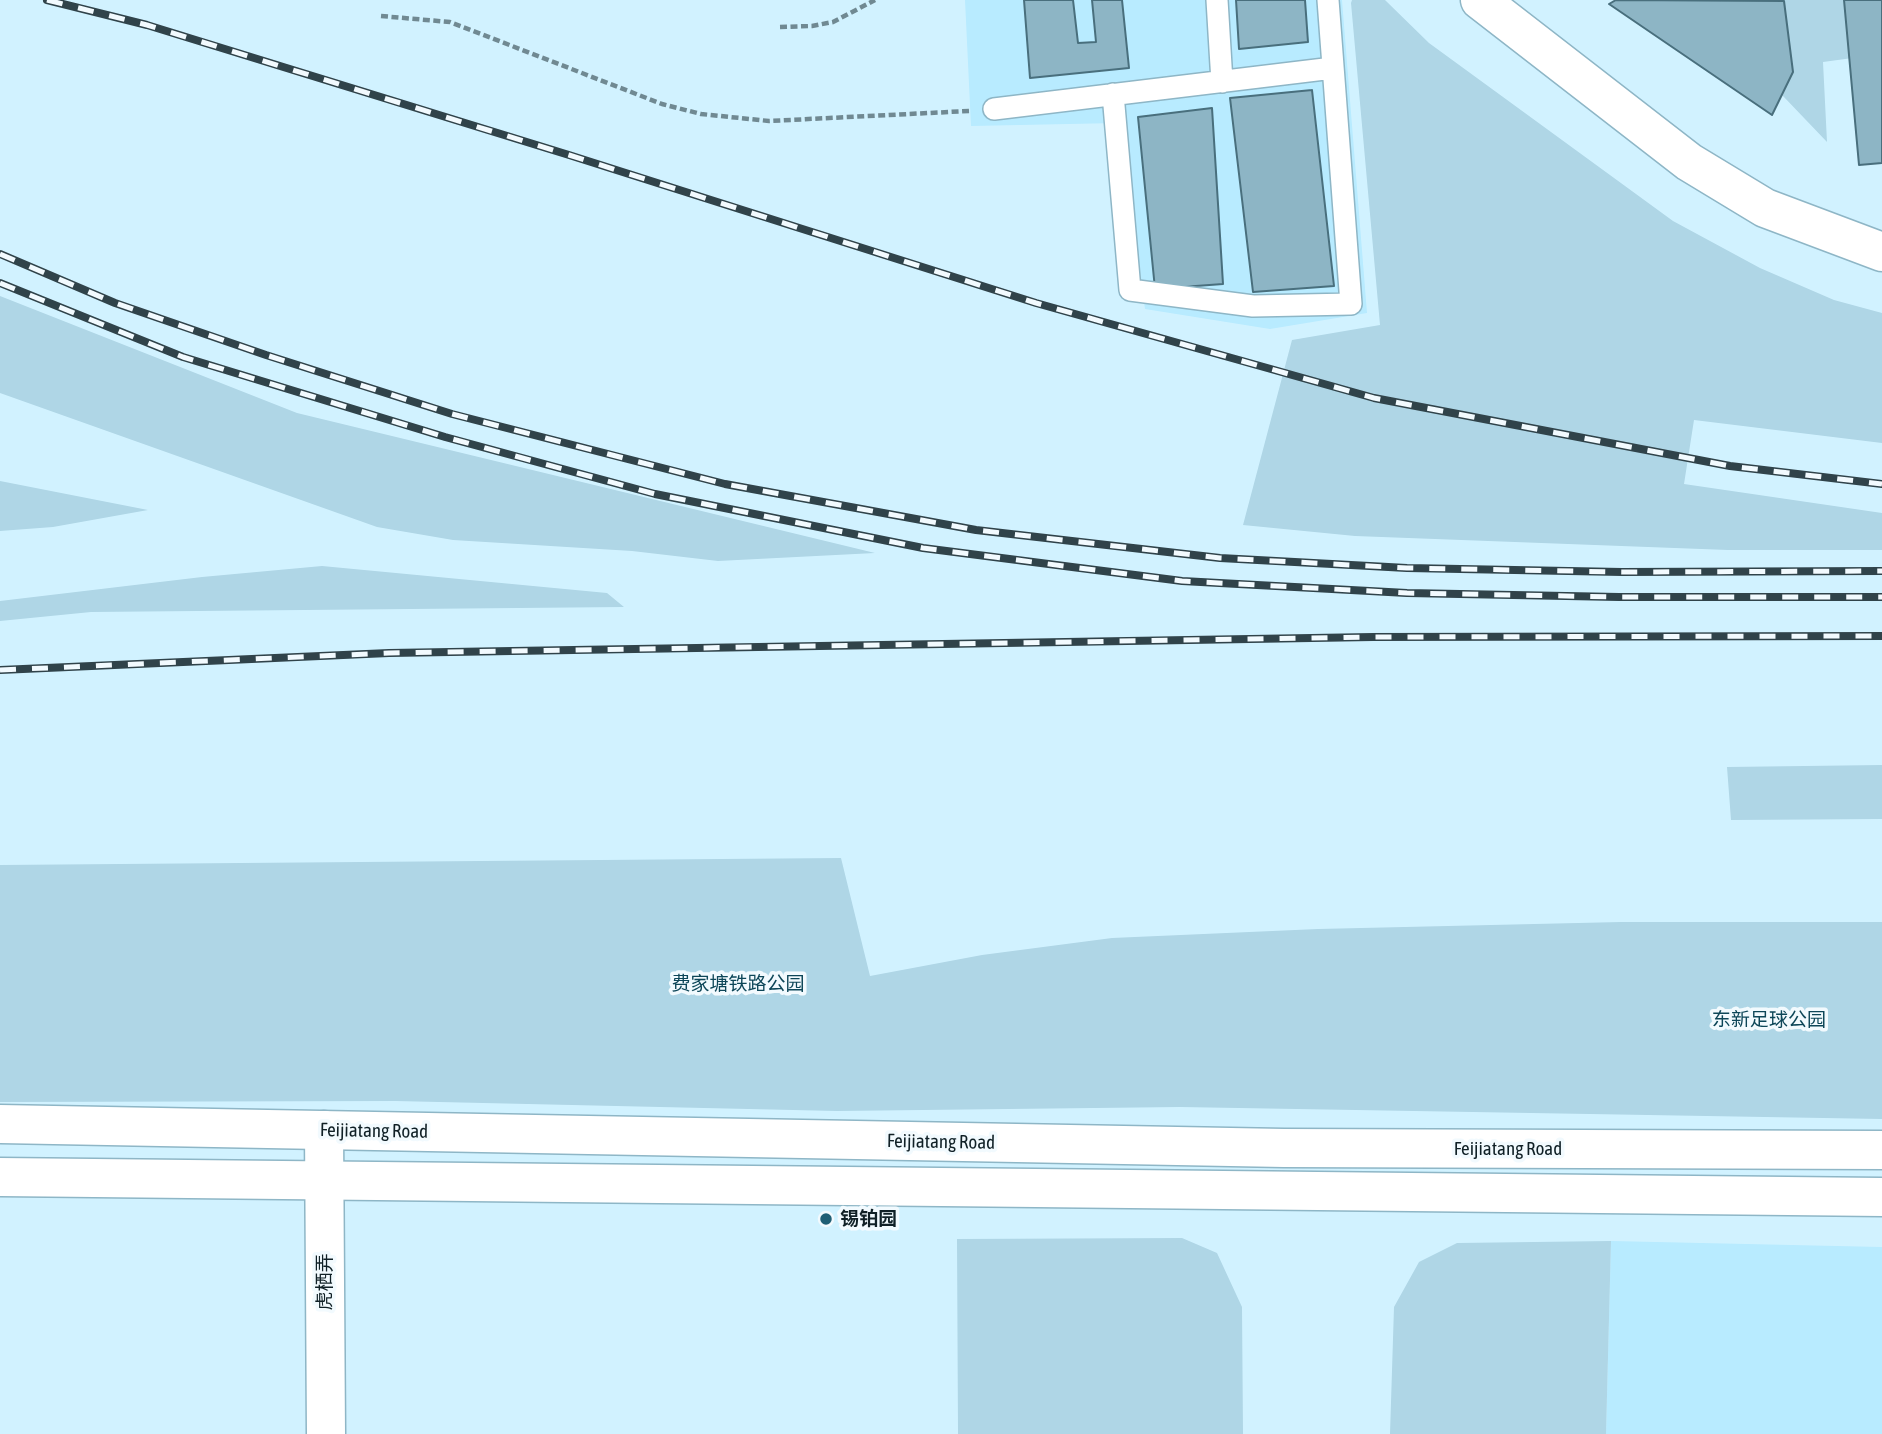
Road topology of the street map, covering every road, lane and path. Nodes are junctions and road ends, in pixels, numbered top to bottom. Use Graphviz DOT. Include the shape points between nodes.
graph roads {
  1 [pos="875,0"];
  2 [pos="1217,0"];
  3 [pos="1328,0"];
  4 [pos="1480,0"];
  5 [pos="382,16"];
  6 [pos="780,27"];
  7 [pos="1333,68"];
  8 [pos="1222,82"];
  9 [pos="1113,94"];
  10 [pos="995,109"];
  11 [pos="1882,251"];
  12 [pos="0,1124"];
  13 [pos="324,1130"];
  14 [pos="1284,1148"];
  15 [pos="1882,1150"];
  16 [pos="0,1177"];
  17 [pos="325,1178"];
  18 [pos="1284,1191"];
  19 [pos="1882,1197"];
  20 [pos="326,1434"];
  1 -- 6 [label="path" via="833,22"];
  2 -- 8 [label="lane"];
  3 -- 7 [label="lane"];
  4 -- 11 [label="street" via="1689,162 1765,208"];
  5 -- 10 [label="path" via="450,22 662,104 701,114 769,121"];
  7 -- 8 [label="lane"];
  7 -- 9 [label="lane" via="1351,304 1252,306 1130,290"];
  8 -- 9 [label="lane"];
  9 -- 10 [label="lane"];
  12 -- 13 [label="street, Feijiatang Road"];
  13 -- 14 [label="street, Feijiatang Road"];
  13 -- 17 [label="street, 虎栖弄"];
  14 -- 15 [label="street, Feijiatang Road"];
  14 -- 18 [label="street"];
  16 -- 17 [label="street"];
  17 -- 18 [label="street"];
  17 -- 20 [label="street, 虎栖弄"];
  18 -- 19 [label="street"];
}
